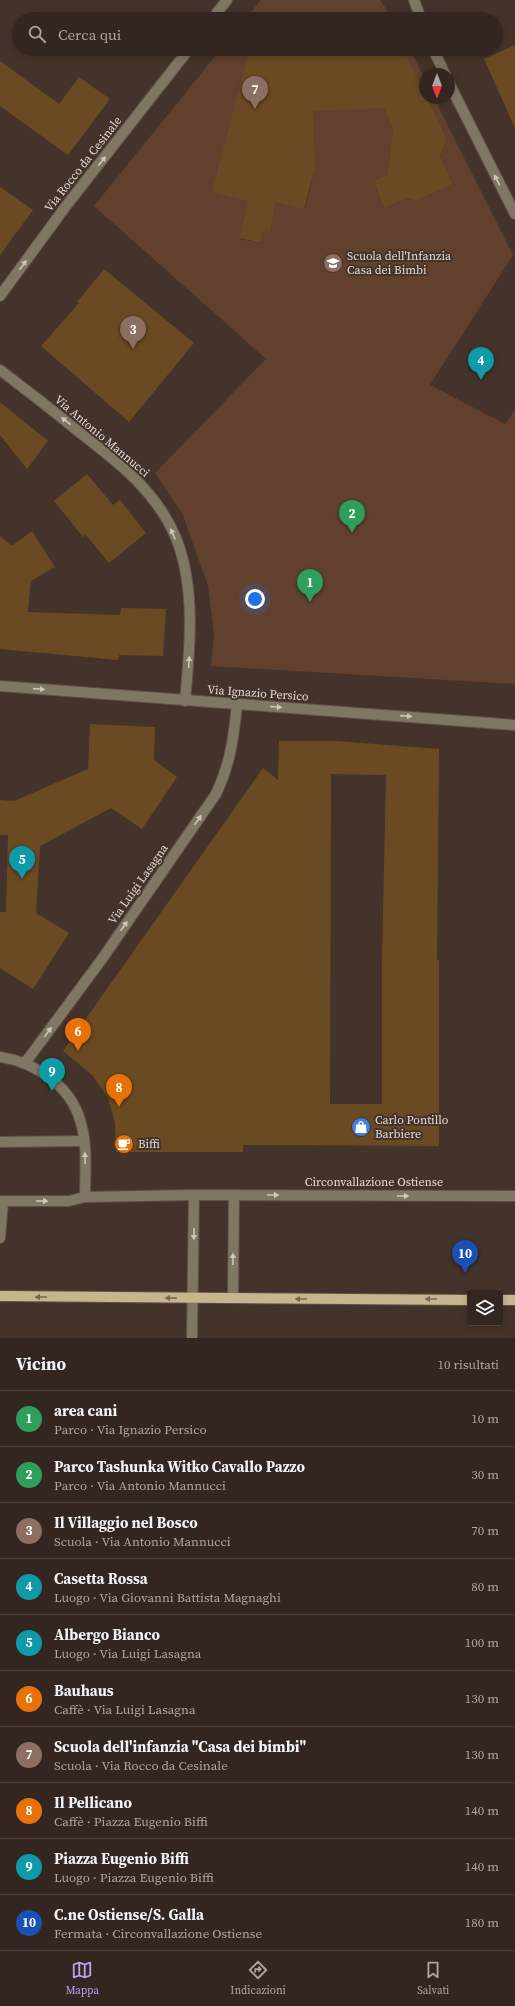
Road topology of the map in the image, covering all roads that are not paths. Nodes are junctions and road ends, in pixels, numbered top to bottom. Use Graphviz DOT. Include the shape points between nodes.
graph roads {
  1 [pos="227,0"];
  2 [pos="414,0"];
  3 [pos="218,12"];
  4 [pos="418,12"];
  5 [pos="184,56"];
  6 [pos="436,56"];
  7 [pos="442,68"];
  8 [pos="455,95"];
  9 [pos="515,214"];
  10 [pos="0,296"];
  11 [pos="0,370"];
  12 [pos="0,686"];
  13 [pos="185,700"];
  14 [pos="237,704"];
  15 [pos="515,725"];
  16 [pos="0,1057"];
  17 [pos="25,1063"];
  18 [pos="84,1141"];
  19 [pos="0,1142"];
  20 [pos="194,1195"];
  21 [pos="234,1195"];
  22 [pos="515,1196"];
  23 [pos="85,1197"];
  24 [pos="2,1201"];
  25 [pos="0,1238"];
  26 [pos="0,1296"];
  27 [pos="193,1298"];
  28 [pos="233,1298"];
  29 [pos="467,1300"];
  30 [pos="503,1300"];
  31 [pos="515,1300"];
  32 [pos="192,1338"];
  1 -- 3 [label="street"];
  2 -- 4 [label="street"];
  10 -- 5 [label="street, Via Rocco da Cesinale, one-way" via="66,206"];
  6 -- 7 [label="street"];
  9 -- 8 [label="street, one-way"];
  13 -- 11 [label="street, Via Antonio Mannucci, one-way" via="190,638 187,584 176,540 167,520 137,479"];
  12 -- 13 [label="street, Via Ignazio Persico, one-way"];
  13 -- 14 [label="street, Via Ignazio Persico"];
  14 -- 15 [label="street, Via Ignazio Persico, one-way"];
  17 -- 14 [label="street, Via Luigi Lasagna, one-way" via="102,959 216,794 233,746"];
  16 -- 17 [label="street"];
  17 -- 18 [label="street" via="55,1082 68,1096 80,1120"];
  18 -- 19 [label="street"];
  23 -- 18 [label="street, one-way"];
  20 -- 21 [label="street, Circonvallazione Ostiense"];
  20 -- 23 [label="street, Circonvallazione Ostiense"];
  20 -- 27 [label="street, one-way"];
  21 -- 22 [label="street, Circonvallazione Ostiense, one-way"];
  28 -- 21 [label="street, one-way"];
  24 -- 23 [label="street, Circonvallazione Ostiense, one-way" via="69,1201"];
  24 -- 25 [label="street, Circonvallazione Ostiense"];
  27 -- 26 [label="main road, one-way"];
  27 -- 28 [label="main road"];
  27 -- 32 [label="street"];
  29 -- 28 [label="main road, one-way"];
  30 -- 31 [label="main road"];
}
